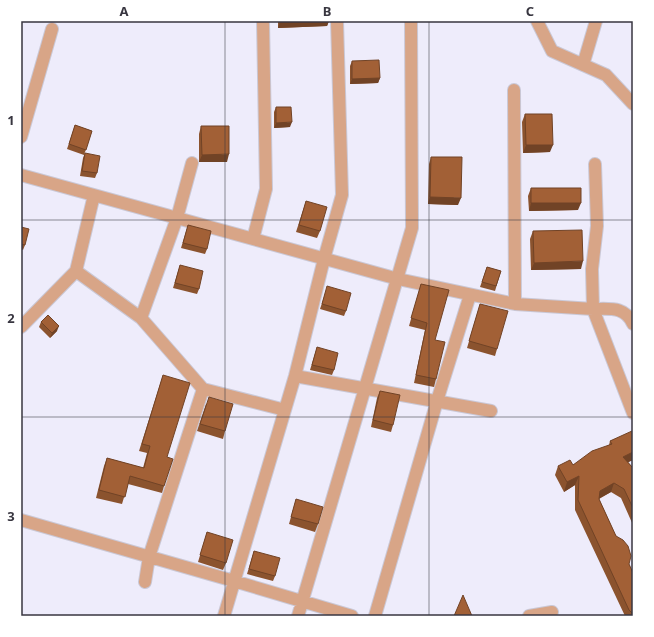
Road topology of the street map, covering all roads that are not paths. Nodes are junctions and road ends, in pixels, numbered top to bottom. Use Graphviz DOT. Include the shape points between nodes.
graph roads {
  1 [pos="263,21"];
  2 [pos="337,21"];
  3 [pos="411,21"];
  4 [pos="537,21"];
  5 [pos="596,21"];
  6 [pos="52,29"];
  7 [pos="583,65"];
  8 [pos="514,90"];
  9 [pos="633,104"];
  10 [pos="21,137"];
  11 [pos="192,163"];
  12 [pos="595,164"];
  13 [pos="21,174"];
  14 [pos="94,195"];
  15 [pos="176,218"];
  16 [pos="254,239"];
  17 [pos="324,259"];
  18 [pos="76,271"];
  19 [pos="398,279"];
  20 [pos="470,294"];
  21 [pos="515,304"];
  22 [pos="593,309"];
  23 [pos="141,318"];
  24 [pos="633,324"];
  25 [pos="21,327"];
  26 [pos="295,376"];
  27 [pos="365,388"];
  28 [pos="203,389"];
  29 [pos="437,401"];
  30 [pos="285,410"];
  31 [pos="491,411"];
  32 [pos="633,413"];
  33 [pos="21,520"];
  34 [pos="149,557"];
  35 [pos="234,581"];
  36 [pos="145,582"];
  37 [pos="302,601"];
  38 [pos="552,612"];
  39 [pos="224,616"];
  40 [pos="298,616"];
  41 [pos="352,616"];
  42 [pos="375,616"];
  43 [pos="529,616"];
  1 -- 16 [label="street" via="266,189"];
  2 -- 17 [label="street" via="342,195"];
  3 -- 19 [label="street" via="412,228"];
  4 -- 7 [label="street" via="552,51"];
  5 -- 7 [label="street"];
  6 -- 10 [label="street"];
  7 -- 9 [label="street" via="606,75"];
  8 -- 21 [label="street"];
  11 -- 15 [label="street"];
  12 -- 22 [label="street" via="597,226 592,269"];
  13 -- 14 [label="street"];
  14 -- 15 [label="street"];
  14 -- 18 [label="street"];
  15 -- 16 [label="street"];
  15 -- 23 [label="street"];
  16 -- 17 [label="street"];
  17 -- 19 [label="street"];
  17 -- 26 [label="street"];
  18 -- 23 [label="street"];
  18 -- 25 [label="street"];
  19 -- 20 [label="street"];
  19 -- 27 [label="street"];
  20 -- 21 [label="street"];
  20 -- 29 [label="street"];
  21 -- 22 [label="street"];
  22 -- 24 [label="street" via="618,309 630,317"];
  22 -- 32 [label="street"];
  23 -- 28 [label="street"];
  26 -- 27 [label="street"];
  26 -- 30 [label="street"];
  27 -- 29 [label="street"];
  27 -- 37 [label="street"];
  28 -- 30 [label="street"];
  28 -- 34 [label="street"];
  29 -- 31 [label="street"];
  29 -- 42 [label="street"];
  30 -- 35 [label="street"];
  33 -- 34 [label="street"];
  34 -- 35 [label="street"];
  34 -- 36 [label="street"];
  35 -- 37 [label="street"];
  35 -- 39 [label="street"];
  37 -- 40 [label="street"];
  37 -- 41 [label="street"];
  38 -- 43 [label="street"];
}
